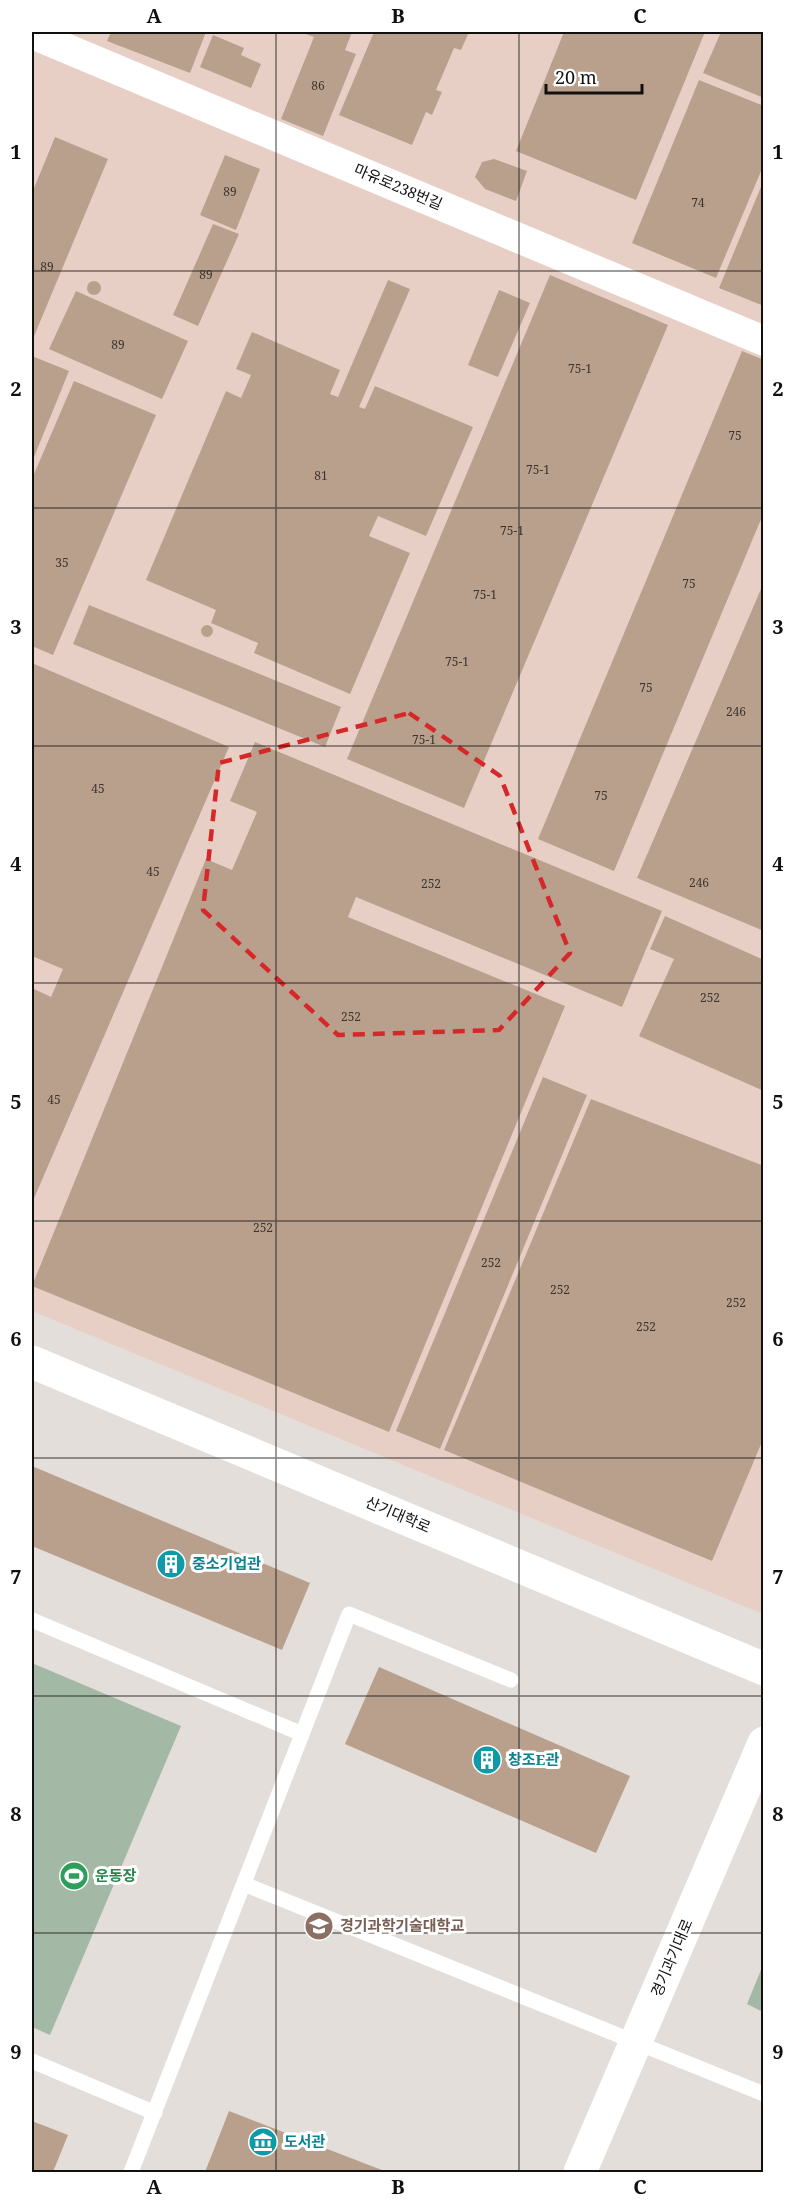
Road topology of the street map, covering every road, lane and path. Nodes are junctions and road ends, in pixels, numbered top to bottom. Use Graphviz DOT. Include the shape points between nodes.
graph roads {
  1 [pos="32,34"];
  2 [pos="764,341"];
  3 [pos="32,1362"];
  4 [pos="32,1620"];
  5 [pos="764,1669"];
  6 [pos="512,1680"];
  7 [pos="302,1734"];
  8 [pos="764,1743"];
  9 [pos="244,1884"];
  10 [pos="636,2041"];
  11 [pos="32,2061"];
  12 [pos="764,2094"];
  13 [pos="154,2114"];
  14 [pos="132,2172"];
  15 [pos="580,2172"];
  1 -- 2 [label="street, 마유로238번길"];
  3 -- 5 [label="street, 산기대학로"];
  4 -- 7 [label="lane"];
  6 -- 7 [label="lane" via="349,1614"];
  7 -- 9 [label="lane"];
  8 -- 10 [label="street, 경기과기대로"];
  9 -- 10 [label="lane"];
  9 -- 13 [label="lane"];
  10 -- 12 [label="lane"];
  10 -- 15 [label="street, 경기과기대로"];
  11 -- 13 [label="lane"];
  13 -- 14 [label="lane"];
}
